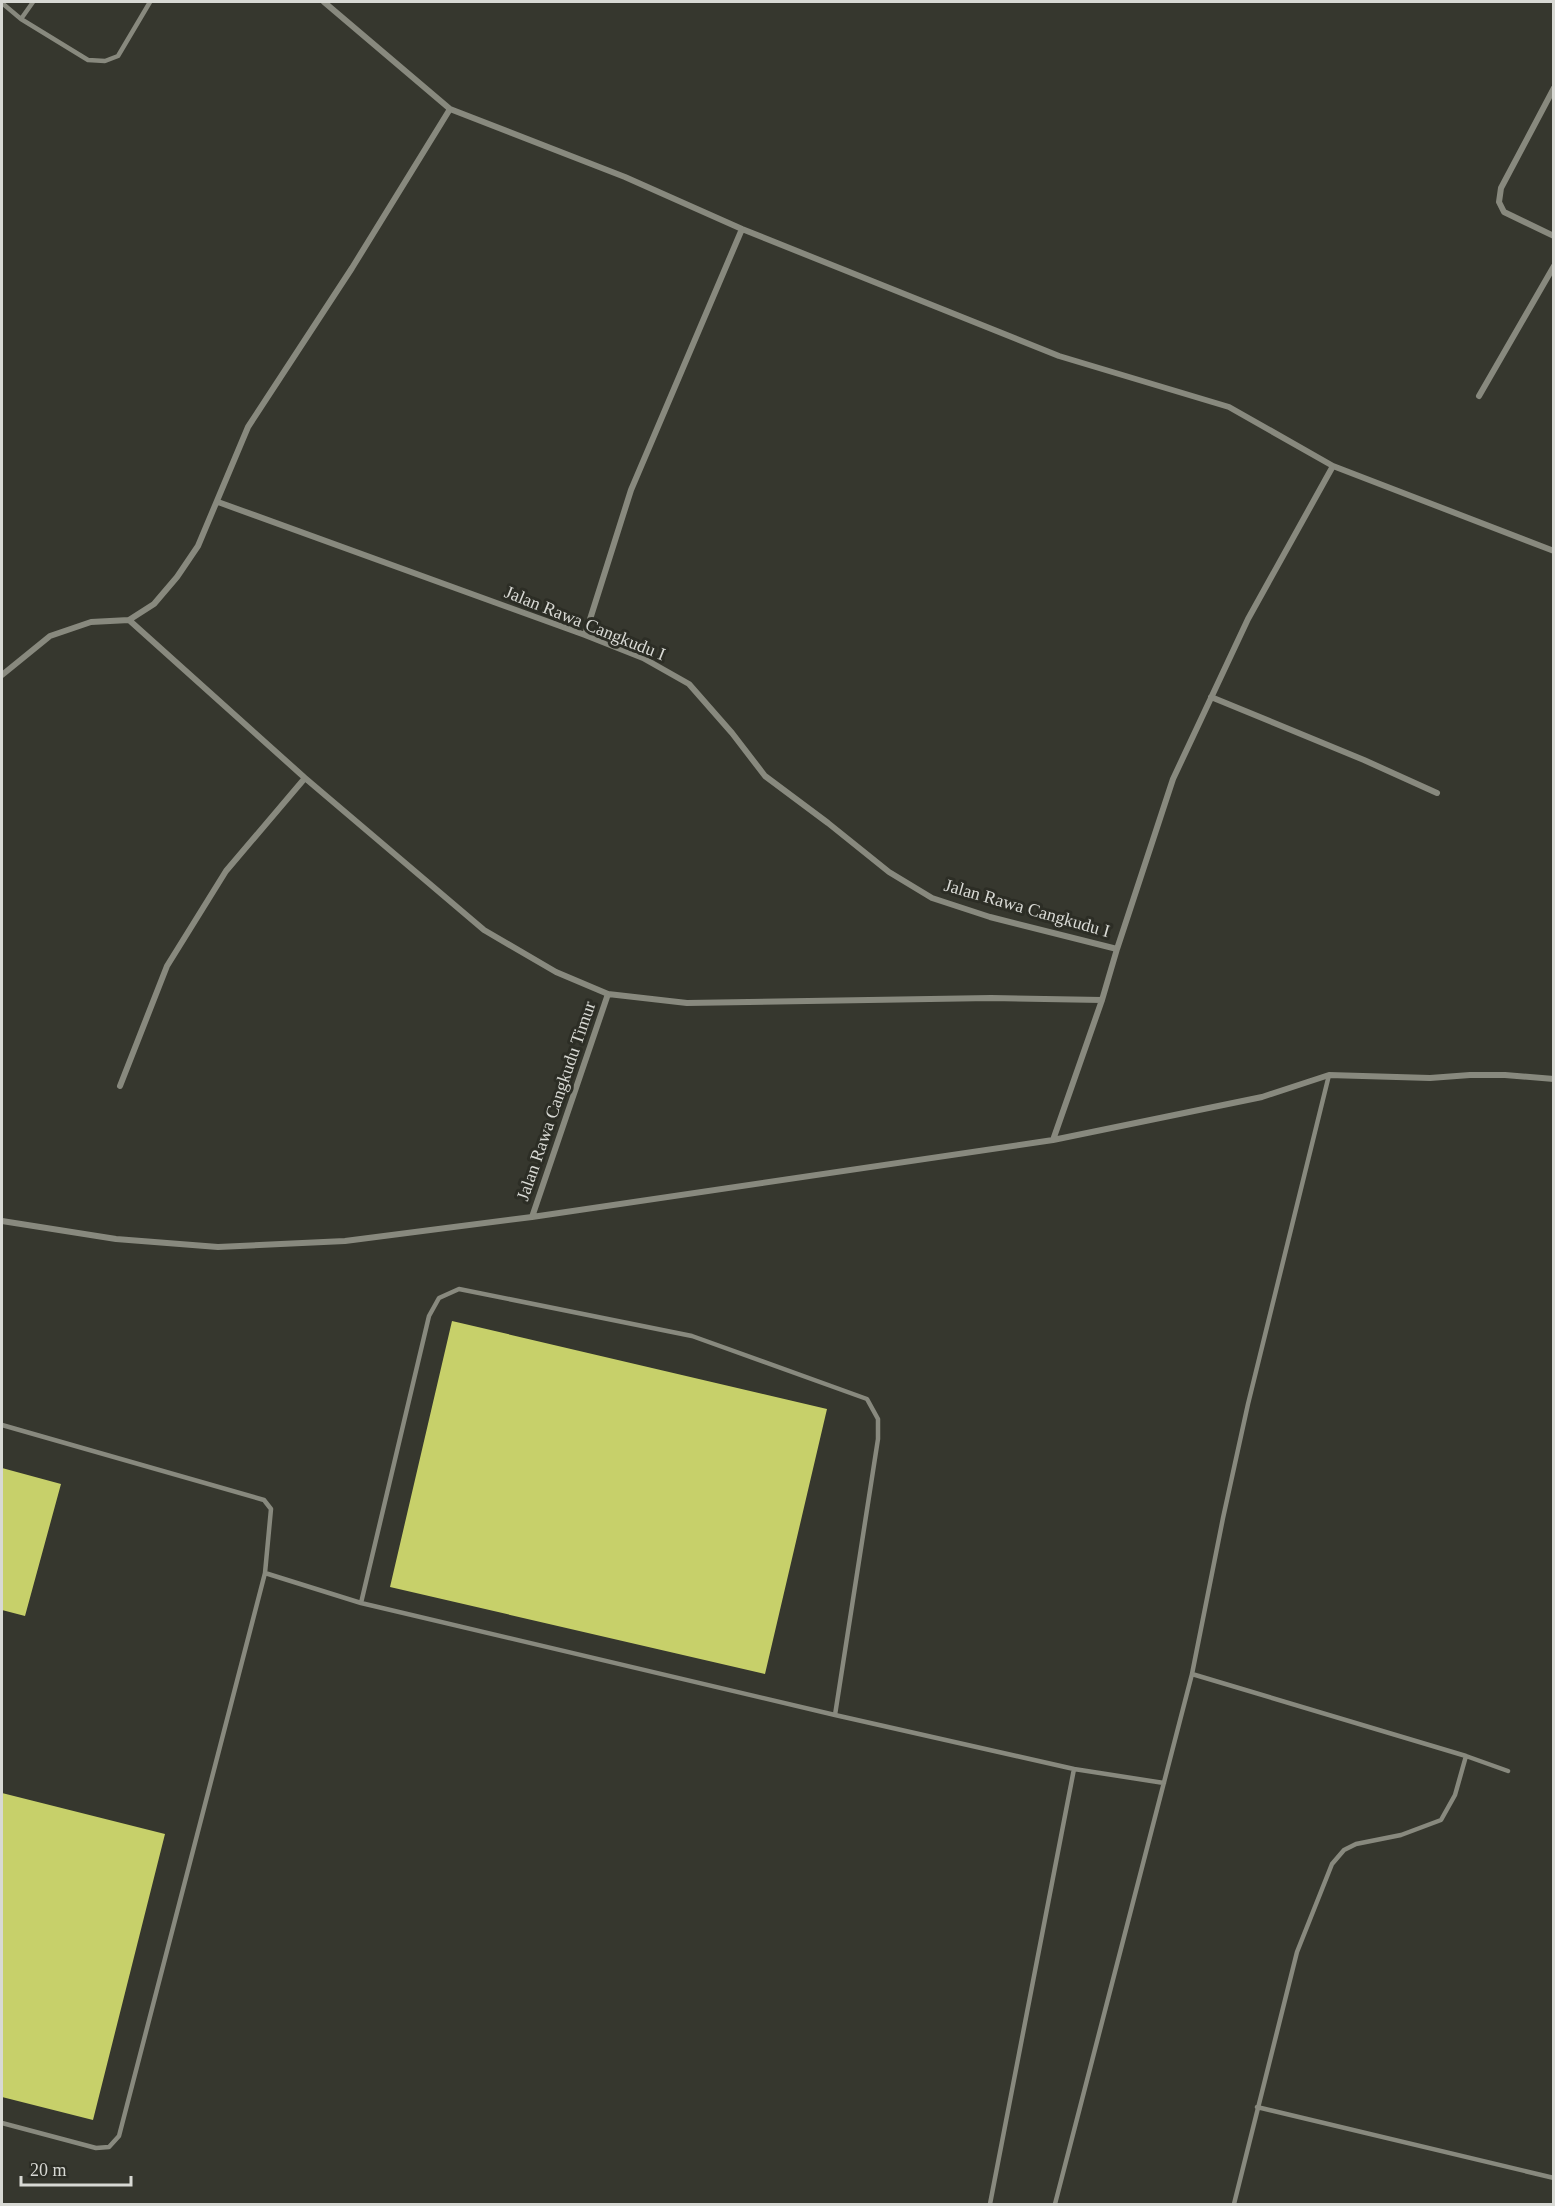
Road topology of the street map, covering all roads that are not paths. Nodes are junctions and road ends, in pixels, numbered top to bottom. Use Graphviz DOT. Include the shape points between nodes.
graph roads {
  1 [pos="33,2"];
  2 [pos="150,2"];
  3 [pos="324,2"];
  4 [pos="2,3"];
  5 [pos="9,4"];
  6 [pos="21,19"];
  7 [pos="1554,88"];
  8 [pos="450,109"];
  9 [pos="742,229"];
  10 [pos="1554,236"];
  11 [pos="1554,266"];
  12 [pos="1479,396"];
  13 [pos="1333,466"];
  14 [pos="218,502"];
  15 [pos="1554,551"];
  16 [pos="129,620"];
  17 [pos="585,635"];
  18 [pos="2,675"];
  19 [pos="1211,698"];
  20 [pos="304,778"];
  21 [pos="1437,793"];
  22 [pos="1117,949"];
  23 [pos="608,994"];
  24 [pos="1102,1000"];
  25 [pos="1329,1075"];
  26 [pos="1554,1079"];
  27 [pos="120,1086"];
  28 [pos="1053,1140"];
  29 [pos="532,1217"];
  30 [pos="2,1221"];
  31 [pos="2,1425"];
  32 [pos="265,1573"];
  33 [pos="361,1603"];
  34 [pos="1192,1674"];
  35 [pos="835,1715"];
  36 [pos="1466,1756"];
  37 [pos="1074,1769"];
  38 [pos="1509,1771"];
  39 [pos="1164,1783"];
  40 [pos="1257,2107"];
  41 [pos="2,2123"];
  42 [pos="1554,2178"];
  43 [pos="990,2205"];
  44 [pos="1054,2205"];
  45 [pos="1234,2205"];
  1 -- 6 [label="lane"];
  2 -- 6 [label="lane" via="118,56 105,61 88,60"];
  3 -- 8 [label="street"];
  4 -- 5 [label="lane"];
  5 -- 6 [label="lane"];
  7 -- 10 [label="street" via="1501,188 1499,202 1504,212"];
  8 -- 9 [label="street" via="625,177"];
  8 -- 14 [label="street" via="248,427"];
  9 -- 13 [label="street" via="1059,356 1229,407"];
  9 -- 17 [label="street" via="631,490"];
  11 -- 12 [label="street"];
  13 -- 15 [label="street"];
  13 -- 19 [label="street" via="1248,618"];
  14 -- 16 [label="street" via="198,546 177,577 154,604"];
  14 -- 17 [label="street, Jalan Rawa Cangkudu I"];
  16 -- 18 [label="street" via="91,622 50,636"];
  16 -- 20 [label="street"];
  17 -- 22 [label="street, Jalan Rawa Cangkudu I" via="643,658 689,684 765,776 889,873 932,898"];
  19 -- 21 [label="street"];
  19 -- 22 [label="street" via="1173,779"];
  20 -- 23 [label="street" via="484,930 556,972"];
  20 -- 27 [label="street" via="225,871 167,966"];
  22 -- 24 [label="street"];
  23 -- 24 [label="street" via="687,1003"];
  23 -- 29 [label="street, Jalan Rawa Cangkudu Timur"];
  24 -- 28 [label="street"];
  25 -- 26 [label="street" via="1505,1075"];
  25 -- 28 [label="street" via="1262,1097"];
  25 -- 34 [label="lane" via="1248,1404"];
  28 -- 29 [label="street"];
  29 -- 30 [label="street" via="345,1240 218,1247 116,1239"];
  31 -- 32 [label="lane" via="264,1500 272,1509"];
  32 -- 33 [label="lane"];
  32 -- 41 [label="lane" via="119,2136 109,2147 96,2148"];
  33 -- 35 [label="lane"];
  33 -- 35 [label="lane" via="429,1316 439,1298 459,1288 692,1336 867,1399 878,1419"];
  34 -- 36 [label="lane"];
  34 -- 39 [label="lane"];
  35 -- 37 [label="lane"];
  36 -- 38 [label="lane"];
  36 -- 40 [label="lane" via="1455,1795 1441,1820 1401,1835 1356,1844 1344,1850 1332,1864 1297,1952"];
  37 -- 39 [label="lane"];
  37 -- 43 [label="lane"];
  39 -- 44 [label="lane"];
  40 -- 42 [label="lane"];
  40 -- 45 [label="lane"];
}
